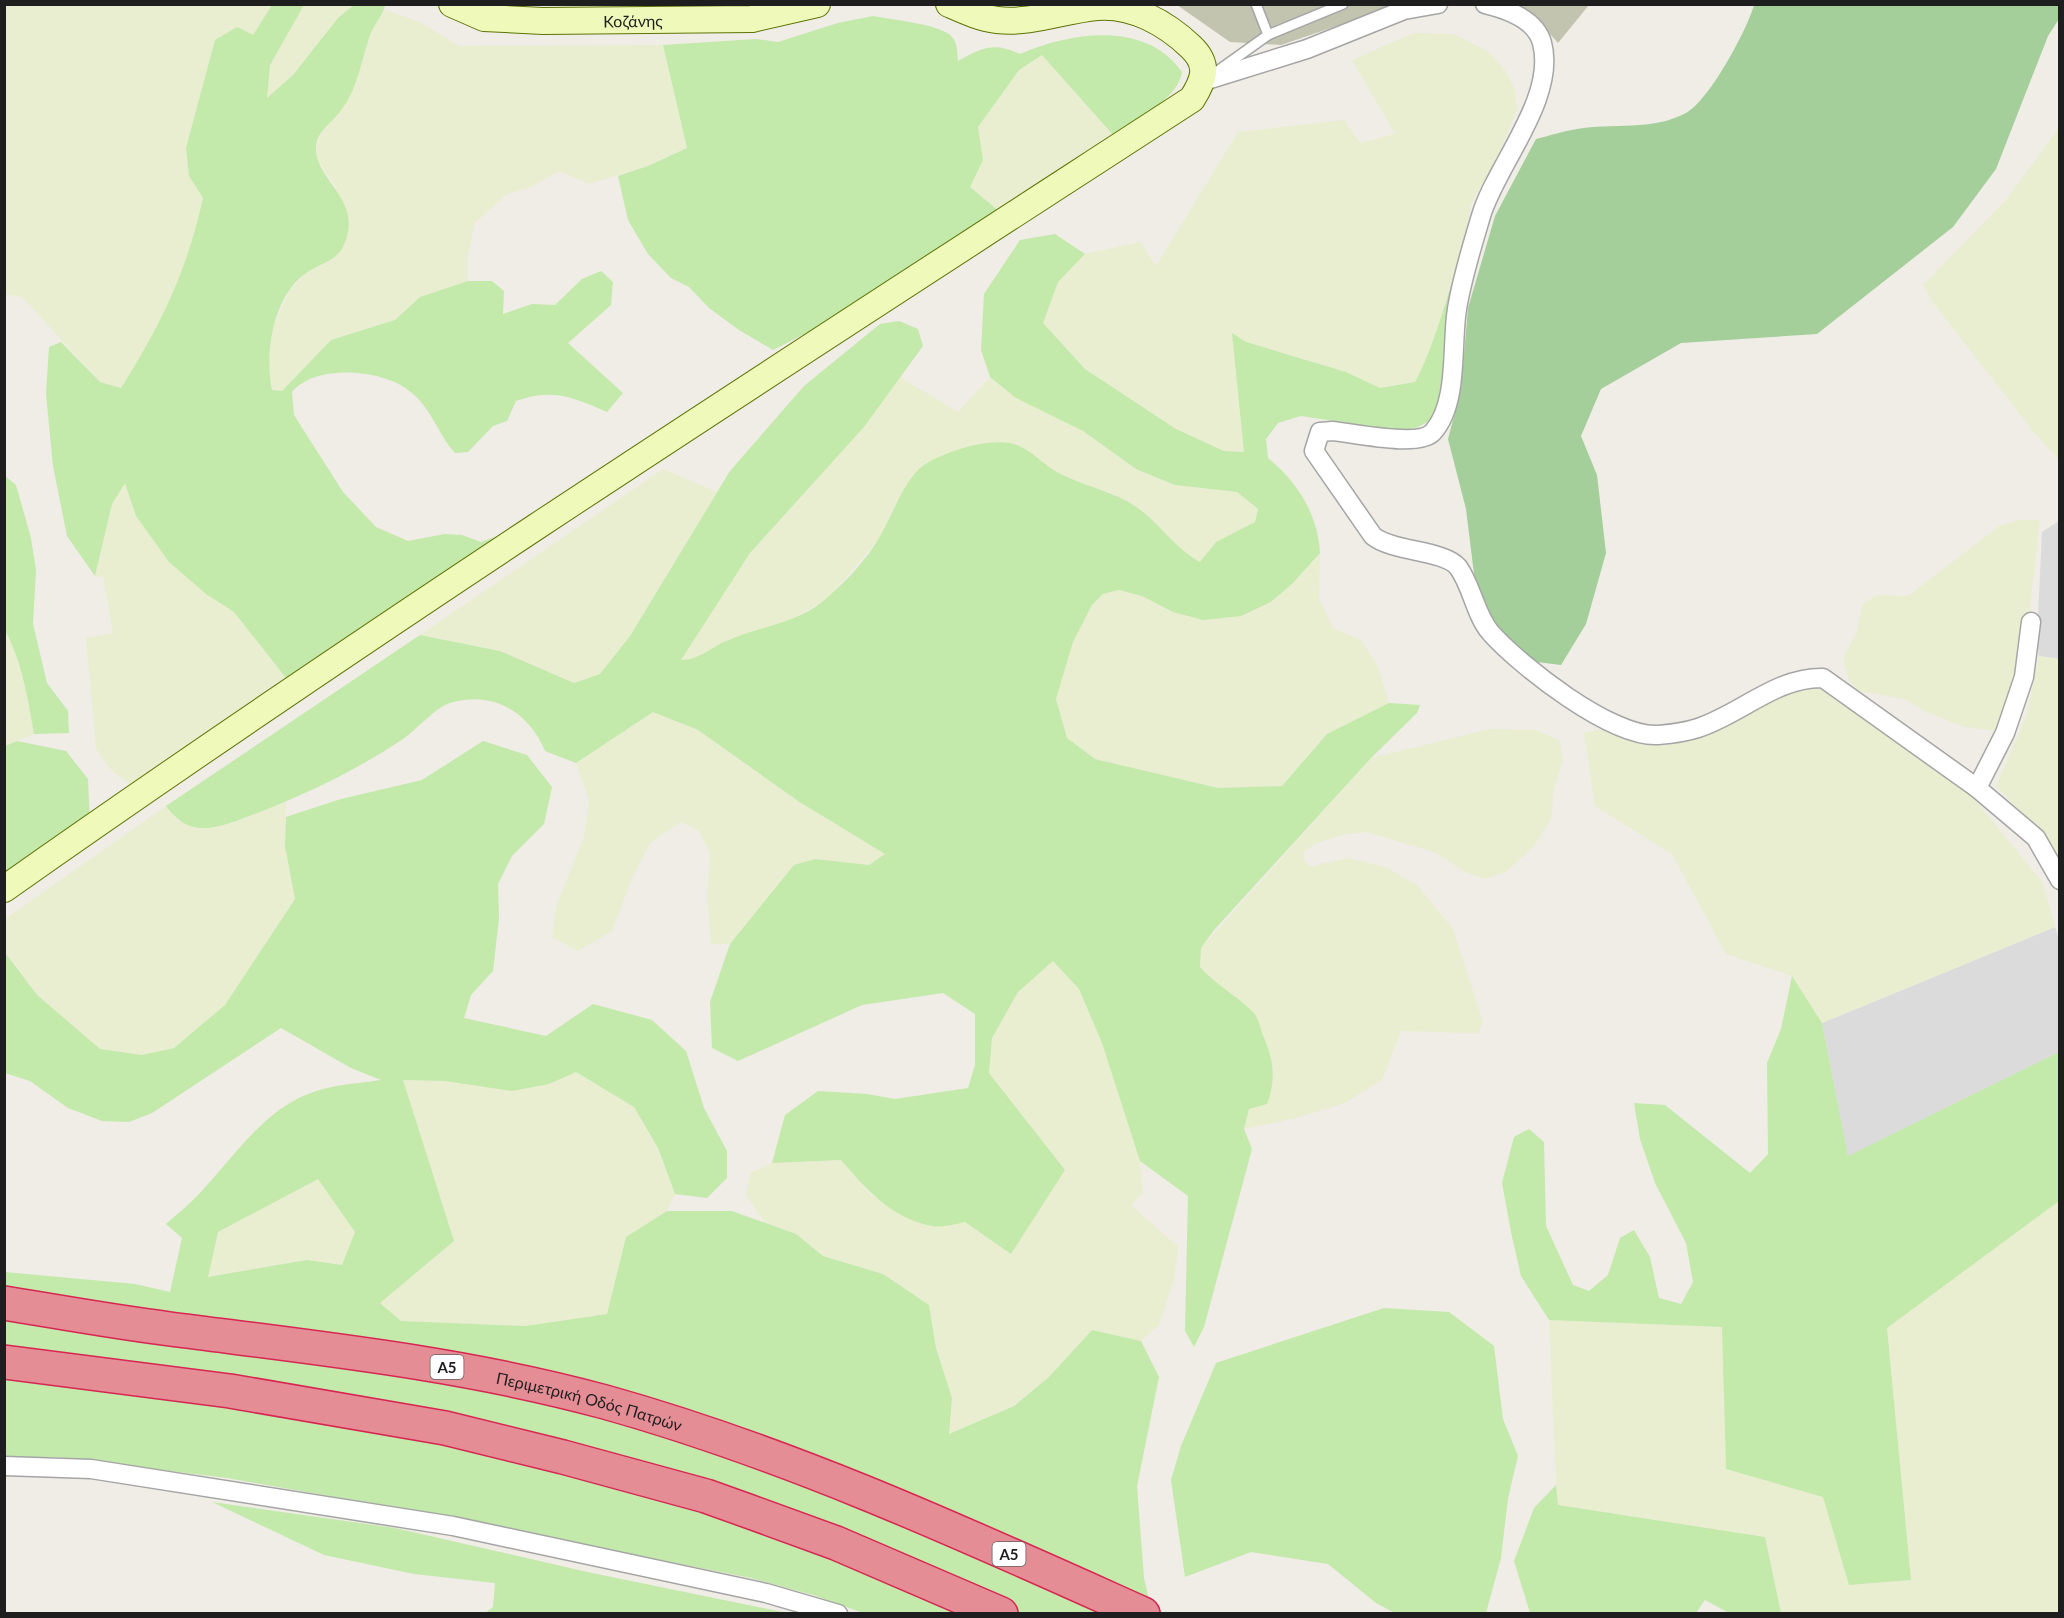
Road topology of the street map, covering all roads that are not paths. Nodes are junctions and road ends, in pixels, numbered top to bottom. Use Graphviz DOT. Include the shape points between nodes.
graph roads {
  1 [pos="452,4"];
  2 [pos="817,4"];
  3 [pos="949,4"];
  4 [pos="1256,4"];
  5 [pos="1343,4"];
  6 [pos="1438,4"];
  7 [pos="1485,4"];
  8 [pos="1268,35"];
  9 [pos="1204,81"];
  10 [pos="2031,622"];
  11 [pos="1977,788"];
  12 [pos="2060,880"];
  13 [pos="4,889"];
  14 [pos="4,1303"];
  15 [pos="4,1362"];
  16 [pos="4,1466"];
  17 [pos="838,1614"];
  18 [pos="1001,1614"];
  19 [pos="1143,1614"];
  1 -- 2 [label="street, Κοζάνης" via="484,18 543,21 752,19"];
  3 -- 9 [label="street" via="997,20 1018,21 1098,7 1124,9 1149,17 1180,37 1197,53"];
  4 -- 8 [label="lane"];
  5 -- 8 [label="lane"];
  6 -- 9 [label="street" via="1404,10 1307,50"];
  7 -- 11 [label="street" via="1510,9 1528,24 1542,42 1542,71 1534,108 1482,213 1457,309 1450,399 1433,432 1417,441 1320,432 1314,451 1373,536 1457,566 1489,631 1555,691 1624,728 1656,735 1698,728 1786,684 1823,678"];
  8 -- 9 [label="lane"];
  9 -- 13 [label="street" via="1192,99 678,433 166,775"];
  10 -- 11 [label="street" via="2024,677 2005,733"];
  11 -- 12 [label="street" via="2036,838"];
  14 -- 19 [label="highway, Περιμετρική Οδός Πατρών / Α5" via="368,1353 604,1402 741,1445 874,1497"];
  15 -- 18 [label="highway" via="230,1391 445,1428 706,1496 836,1544"];
  16 -- 17 [label="street" via="91,1469 453,1526 766,1593"];
}
